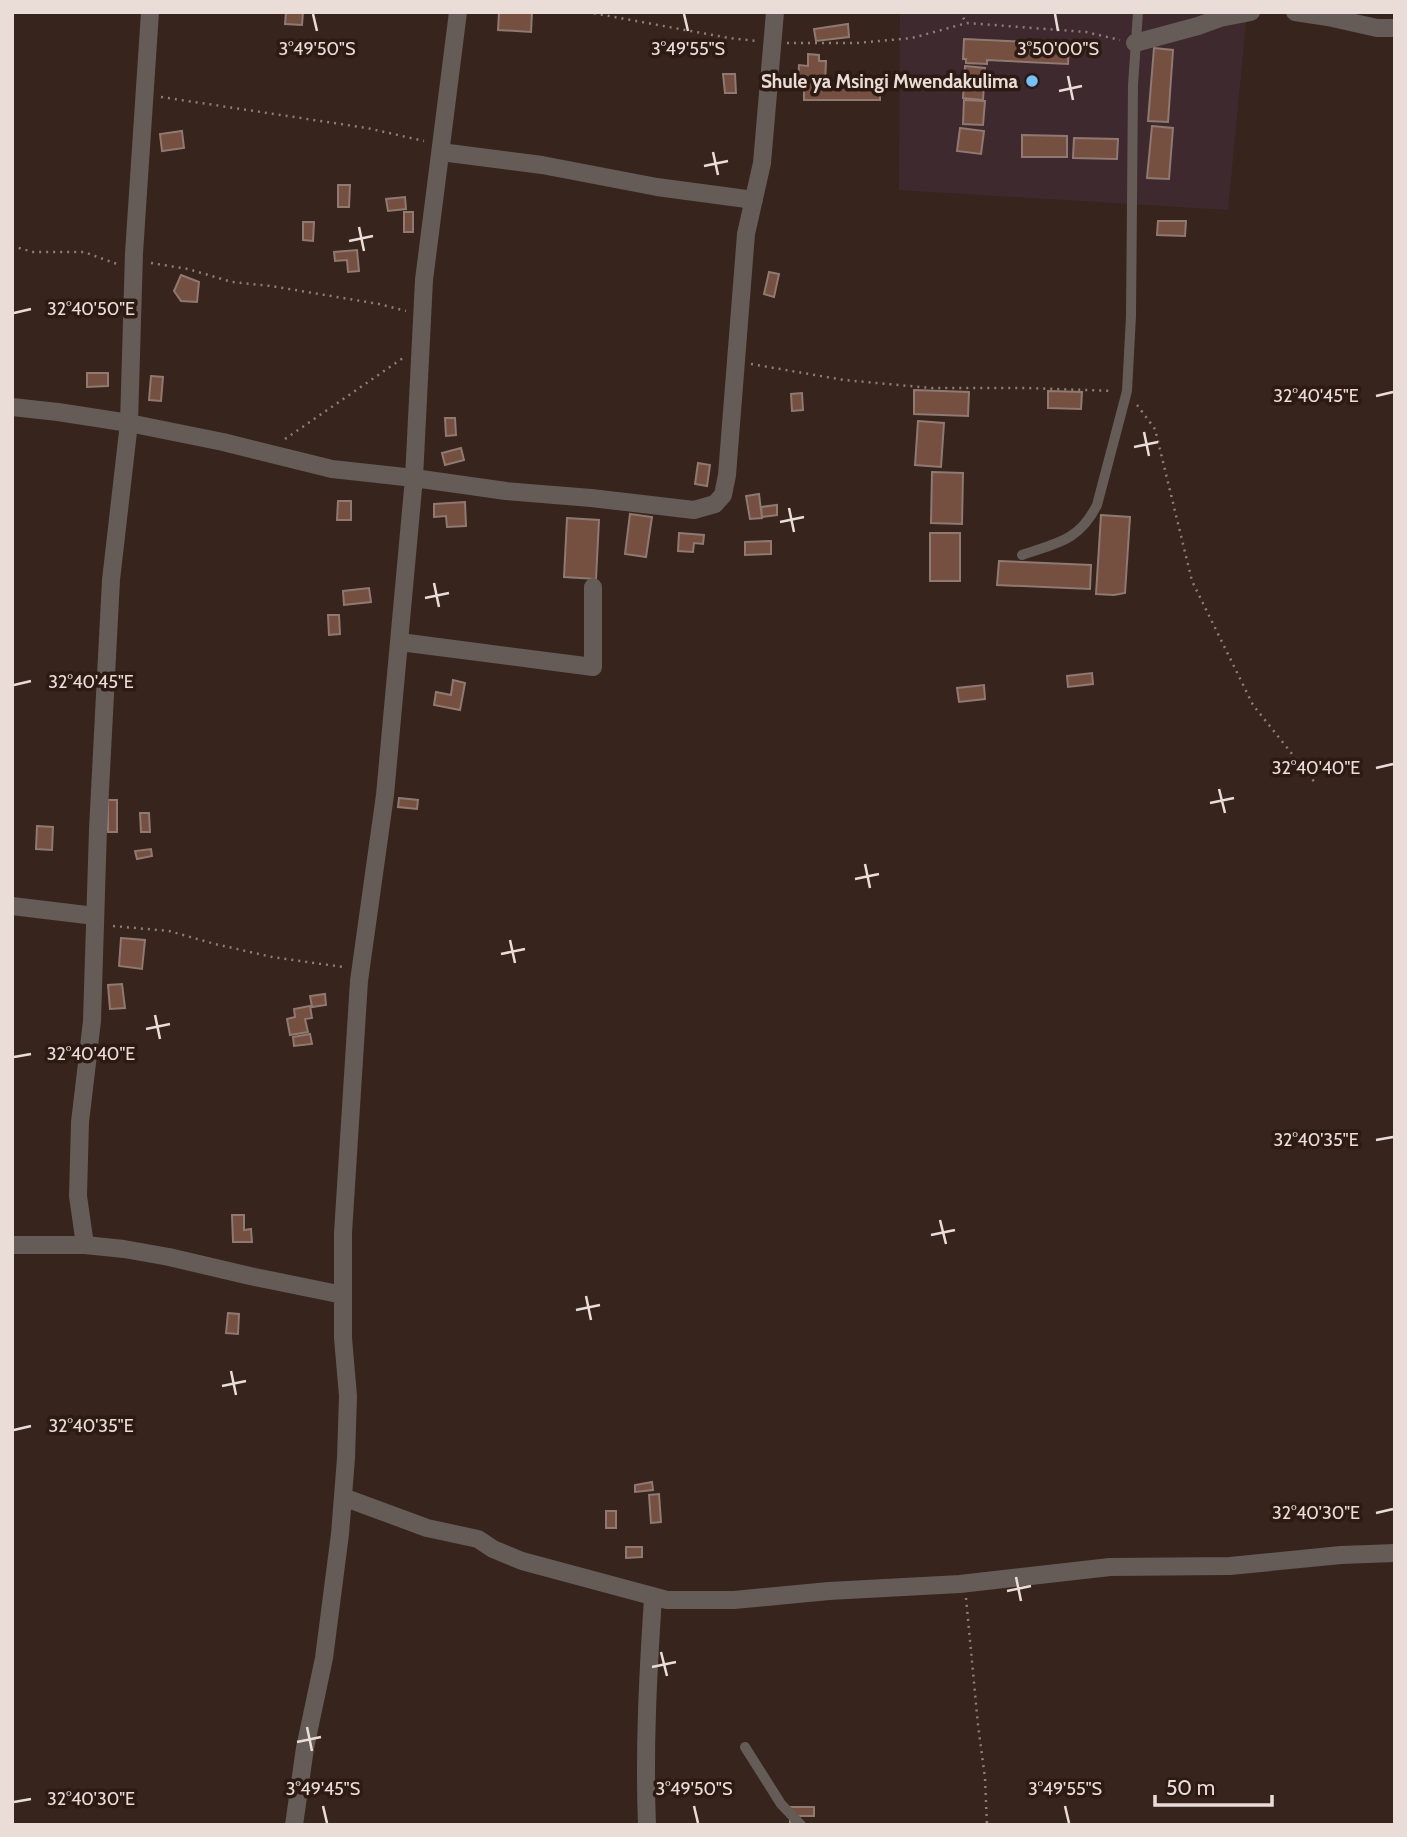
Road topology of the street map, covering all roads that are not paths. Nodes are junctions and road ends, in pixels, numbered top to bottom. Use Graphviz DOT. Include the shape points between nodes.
graph roads {
  1 [pos="150,12"];
  2 [pos="458,12"];
  3 [pos="775,12"];
  4 [pos="1138,12"];
  5 [pos="1251,12"];
  6 [pos="1295,12"];
  7 [pos="1395,28"];
  8 [pos="1135,43"];
  9 [pos="441,152"];
  10 [pos="754,200"];
  11 [pos="12,407"];
  12 [pos="129,423"];
  13 [pos="414,478"];
  14 [pos="1022,555"];
  15 [pos="593,587"];
  16 [pos="400,642"];
  17 [pos="12,906"];
  18 [pos="95,920"];
  19 [pos="12,1245"];
  20 [pos="85,1245"];
  21 [pos="343,1295"];
  22 [pos="343,1497"];
  23 [pos="1395,1553"];
  24 [pos="653,1598"];
  25 [pos="745,1747"];
  26 [pos="293,1825"];
  27 [pos="647,1825"];
  28 [pos="800,1825"];
  1 -- 12 [label="street"];
  2 -- 9 [label="street"];
  3 -- 10 [label="street" via="762,163"];
  4 -- 8 [label="lane"];
  5 -- 8 [label="street"];
  6 -- 7 [label="street"];
  8 -- 14 [label="lane" via="1127,391 1090,520 1064,541"];
  9 -- 10 [label="street"];
  9 -- 13 [label="street" via="424,280"];
  10 -- 13 [label="street" via="746,234 727,475 723,495 715,504 694,509"];
  11 -- 12 [label="street"];
  12 -- 13 [label="street" via="332,469"];
  12 -- 18 [label="street" via="111,580"];
  13 -- 16 [label="street"];
  15 -- 16 [label="street" via="593,667"];
  16 -- 21 [label="street" via="385,795 360,970"];
  17 -- 18 [label="street"];
  18 -- 20 [label="street" via="92,1021 80,1122 78,1195"];
  19 -- 20 [label="street"];
  20 -- 21 [label="street" via="169,1257"];
  21 -- 22 [label="street" via="348,1396"];
  22 -- 24 [label="street" via="428,1528 478,1539 522,1561"];
  22 -- 26 [label="street" via="324,1658"];
  23 -- 24 [label="street" via="1230,1566 1110,1567 960,1584 734,1600"];
  24 -- 27 [label="street"];
  25 -- 28 [label="lane"];
}
